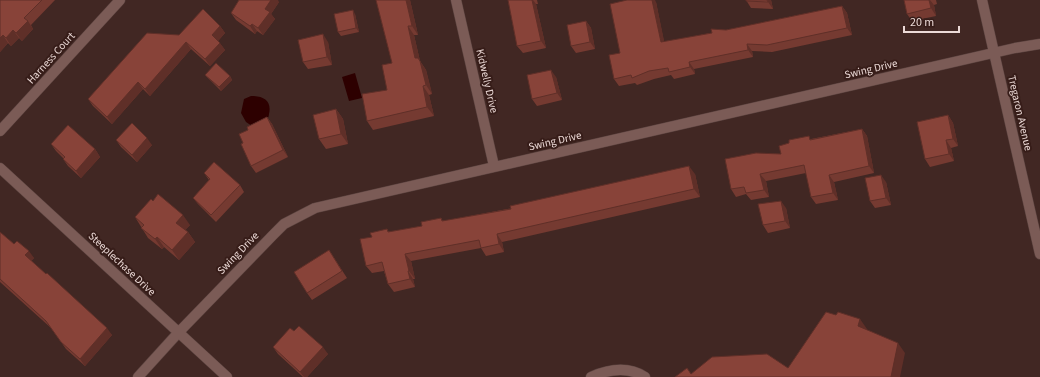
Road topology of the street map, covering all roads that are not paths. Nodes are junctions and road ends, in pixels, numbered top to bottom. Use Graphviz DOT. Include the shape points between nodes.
graph roads {
  1 [pos="120,0"];
  2 [pos="456,0"];
  3 [pos="982,0"];
  4 [pos="1040,44"];
  5 [pos="994,54"];
  6 [pos="0,132"];
  7 [pos="494,166"];
  8 [pos="0,168"];
  9 [pos="1040,254"];
  10 [pos="178,332"];
  11 [pos="138,377"];
  12 [pos="227,377"];
  13 [pos="591,377"];
  14 [pos="645,377"];
  1 -- 6 [label="street, Harness Court"];
  2 -- 7 [label="street, Kidwelly Drive"];
  3 -- 5 [label="street, Tregaron Avenue"];
  4 -- 5 [label="street, Swing Drive"];
  5 -- 7 [label="street, Swing Drive"];
  5 -- 9 [label="street, Tregaron Avenue"];
  7 -- 10 [label="street, Swing Drive" via="315,208 299,215 273,234"];
  8 -- 10 [label="street, Steeplechase Drive"];
  10 -- 11 [label="street, Swing Drive"];
  10 -- 12 [label="street, Steeplechase Drive"];
  13 -- 14 [label="street" via="604,371 623,369"];
}
